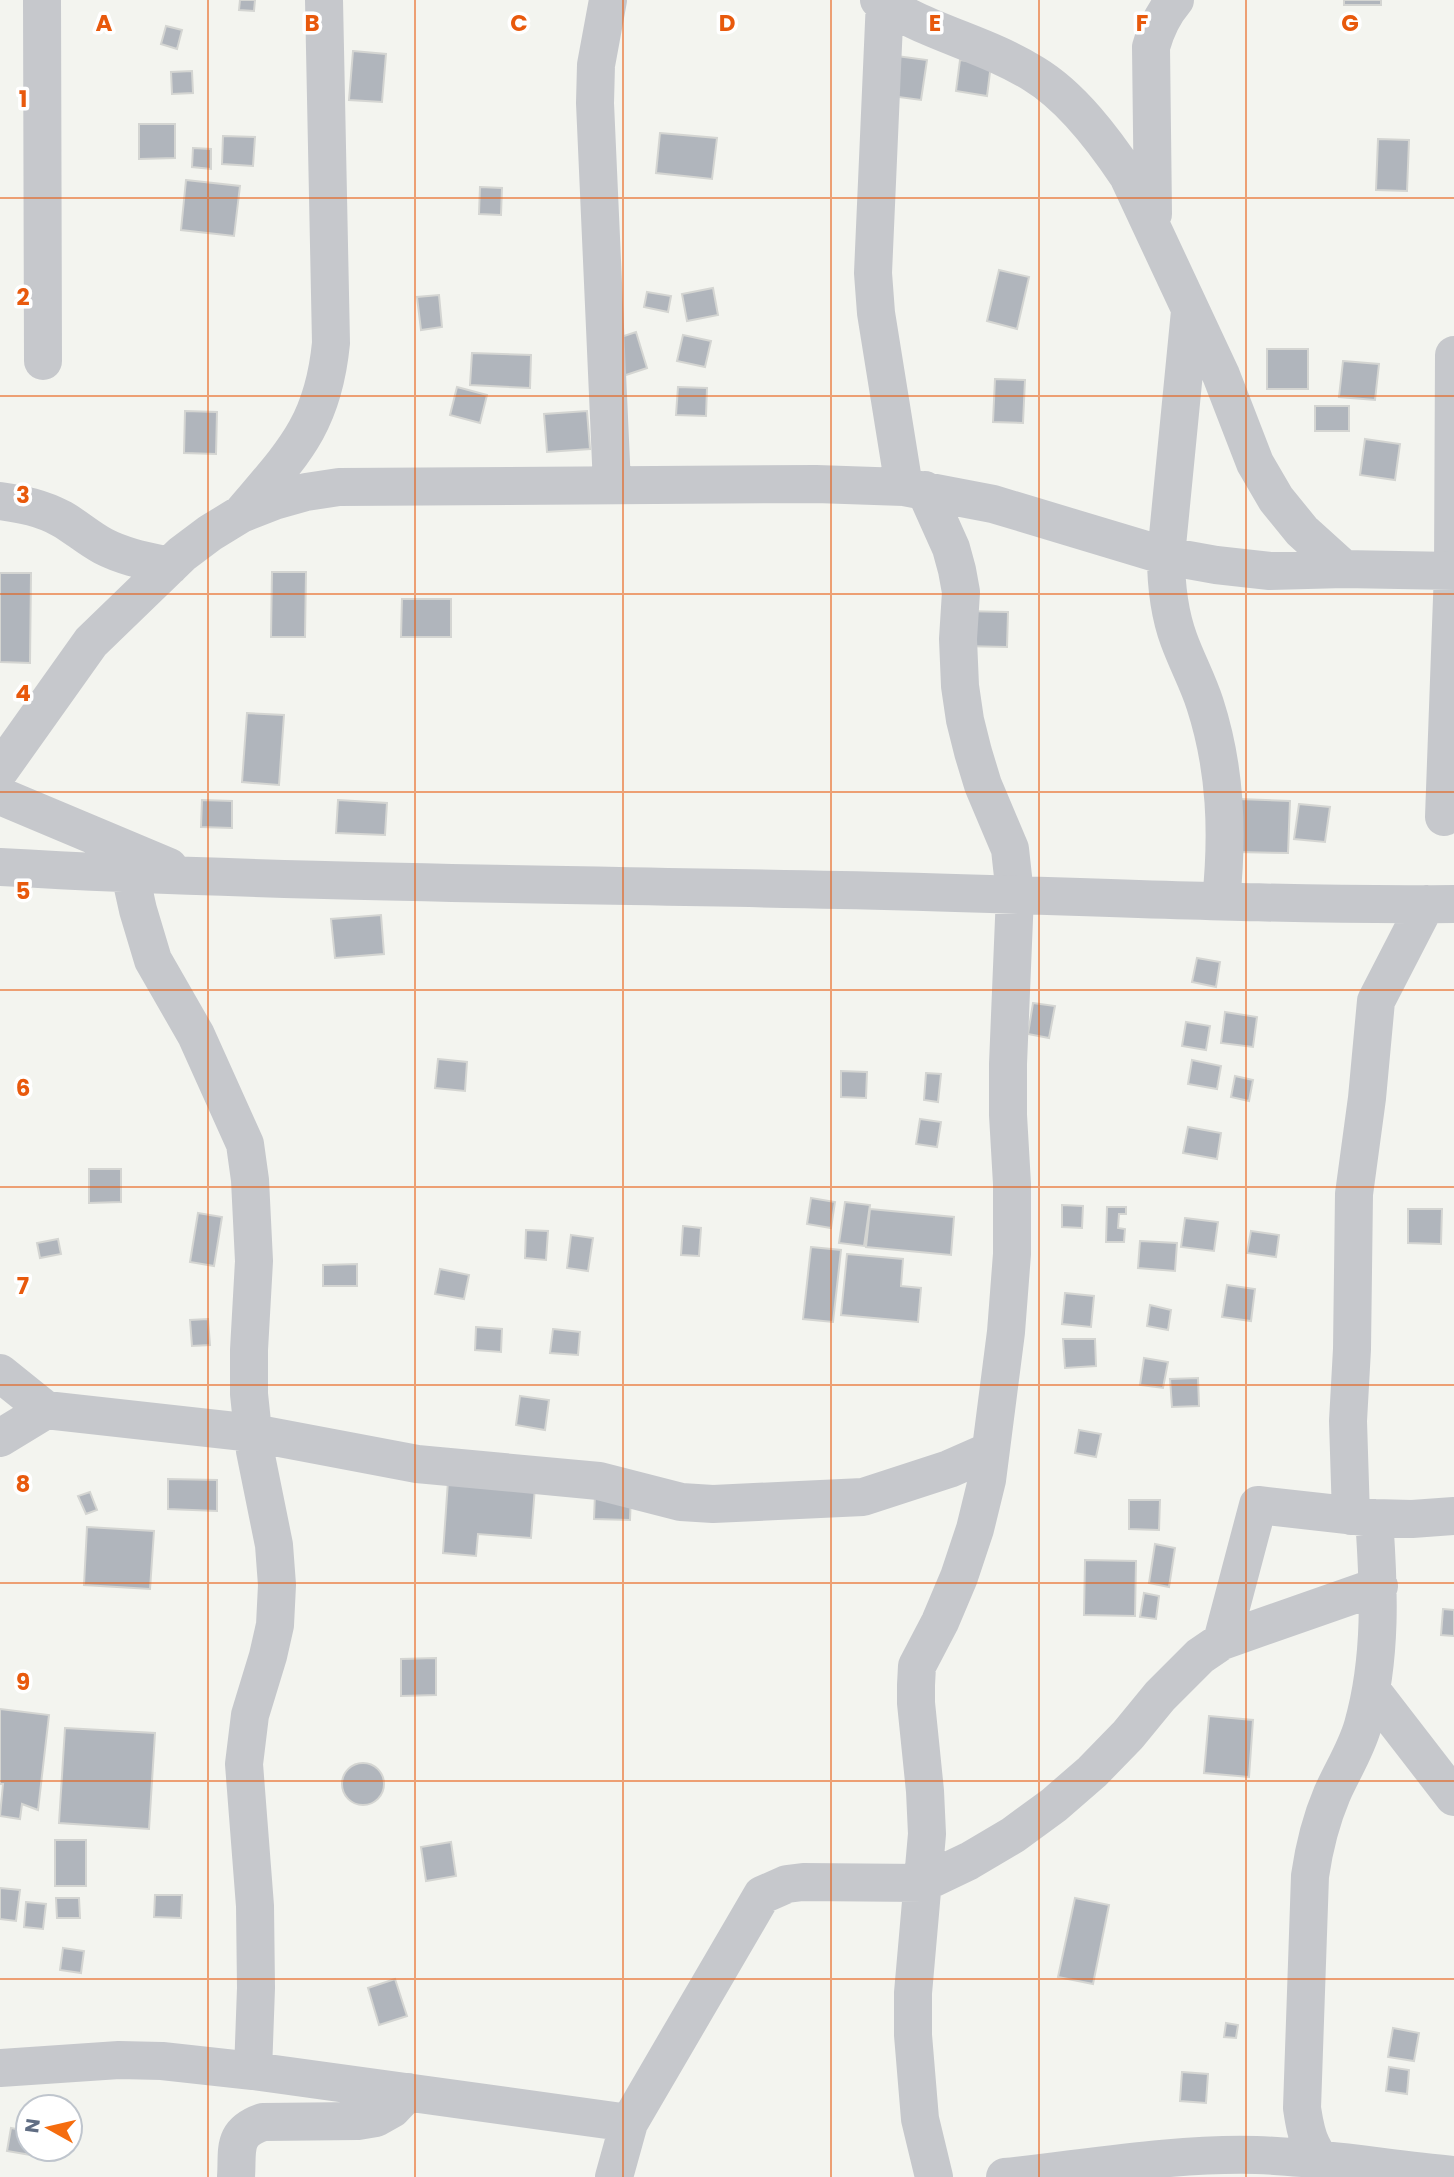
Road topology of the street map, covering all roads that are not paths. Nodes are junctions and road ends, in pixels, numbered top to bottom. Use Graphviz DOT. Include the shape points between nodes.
graph roads {
  1 [pos="42,0"];
  2 [pos="324,0"];
  3 [pos="608,0"];
  4 [pos="1175,0"];
  5 [pos="883,1"];
  6 [pos="1154,230"];
  7 [pos="1191,309"];
  8 [pos="1454,355"];
  9 [pos="43,361"];
  10 [pos="612,485"];
  11 [pos="914,489"];
  12 [pos="0,501"];
  13 [pos="241,514"];
  14 [pos="1166,556"];
  15 [pos="170,566"];
  16 [pos="1343,569"];
  17 [pos="1453,571"];
  18 [pos="0,770"];
  19 [pos="0,796"];
  20 [pos="1444,817"];
  21 [pos="0,867"];
  22 [pos="130,874"];
  23 [pos="189,876"];
  24 [pos="1015,895"];
  25 [pos="1221,901"];
  26 [pos="1440,904"];
  27 [pos="0,1373"];
  28 [pos="46,1410"];
  29 [pos="254,1433"];
  30 [pos="0,1438"];
  31 [pos="990,1451"];
  32 [pos="1454,1516"];
  33 [pos="1363,1517"];
  34 [pos="1379,1586"];
  35 [pos="1222,1641"];
  36 [pos="1372,1691"];
  37 [pos="1454,1797"];
  38 [pos="923,1883"];
  39 [pos="0,2068"];
  40 [pos="253,2071"];
  41 [pos="408,2092"];
  42 [pos="629,2123"];
  43 [pos="1323,2168"];
  44 [pos="1454,2175"];
  45 [pos="236,2177"];
  46 [pos="614,2177"];
  47 [pos="934,2177"];
  48 [pos="1005,2177"];
  1 -- 9 [label="street"];
  2 -- 13 [label="street" via="328,373 321,402 296,449"];
  3 -- 10 [label="street" via="596,65 595,103"];
  4 -- 6 [label="street" via="1151,47"];
  5 -- 6 [label="street" via="907,18 1035,74 1052,88 1108,146"];
  5 -- 11 [label="street" via="873,273 876,313"];
  6 -- 7 [label="street"];
  7 -- 14 [label="street"];
  7 -- 16 [label="street" via="1255,463 1276,499"];
  8 -- 17 [label="street"];
  10 -- 11 [label="street" via="816,484"];
  10 -- 13 [label="street" via="339,487 306,492"];
  11 -- 14 [label="street" via="993,504"];
  11 -- 24 [label="street" via="951,548 957,570 961,592 959,674 965,720 1010,849"];
  12 -- 15 [label="street" via="43,510 106,547"];
  13 -- 15 [label="street"];
  14 -- 16 [label="street" via="1270,571"];
  14 -- 25 [label="street" via="1171,612 1206,705 1223,778 1226,860"];
  15 -- 18 [label="street" via="91,642"];
  16 -- 17 [label="street"];
  17 -- 20 [label="street"];
  19 -- 23 [label="street"];
  21 -- 22 [label="street"];
  22 -- 23 [label="street"];
  22 -- 29 [label="street" via="153,960 196,1035 245,1144 253,1216 249,1394"];
  23 -- 24 [label="street"];
  24 -- 25 [label="street"];
  24 -- 31 [label="street" via="1008,1064 1012,1254"];
  25 -- 26 [label="street"];
  26 -- 33 [label="street" via="1376,1000 1354,1194 1348,1421"];
  27 -- 28 [label="street"];
  28 -- 29 [label="street"];
  28 -- 30 [label="street"];
  29 -- 31 [label="street" via="417,1464 599,1480 681,1502 713,1504 863,1497"];
  29 -- 40 [label="street" via="277,1585 275,1625 250,1714 244,1764 255,1906"];
  31 -- 38 [label="street" via="975,1529 959,1577 917,1666 927,1834"];
  32 -- 33 [label="street"];
  33 -- 34 [label="street"];
  33 -- 35 [label="street" via="1258,1504"];
  34 -- 35 [label="street"];
  34 -- 36 [label="street"];
  35 -- 38 [label="street" via="1200,1656 1092,1772 1054,1805 1013,1835"];
  36 -- 37 [label="street"];
  36 -- 43 [label="street" via="1362,1728 1322,1820 1310,1876 1302,2108"];
  38 -- 42 [label="street" via="803,1882 762,1895"];
  38 -- 47 [label="street" via="913,2035 920,2119"];
  39 -- 40 [label="street" via="129,2060"];
  40 -- 41 [label="street"];
  41 -- 42 [label="street"];
  41 -- 45 [label="street" via="376,2118 251,2126 238,2144"];
  42 -- 46 [label="street"];
  43 -- 44 [label="street"];
  43 -- 48 [label="street" via="1256,2155 1198,2156"];
}
